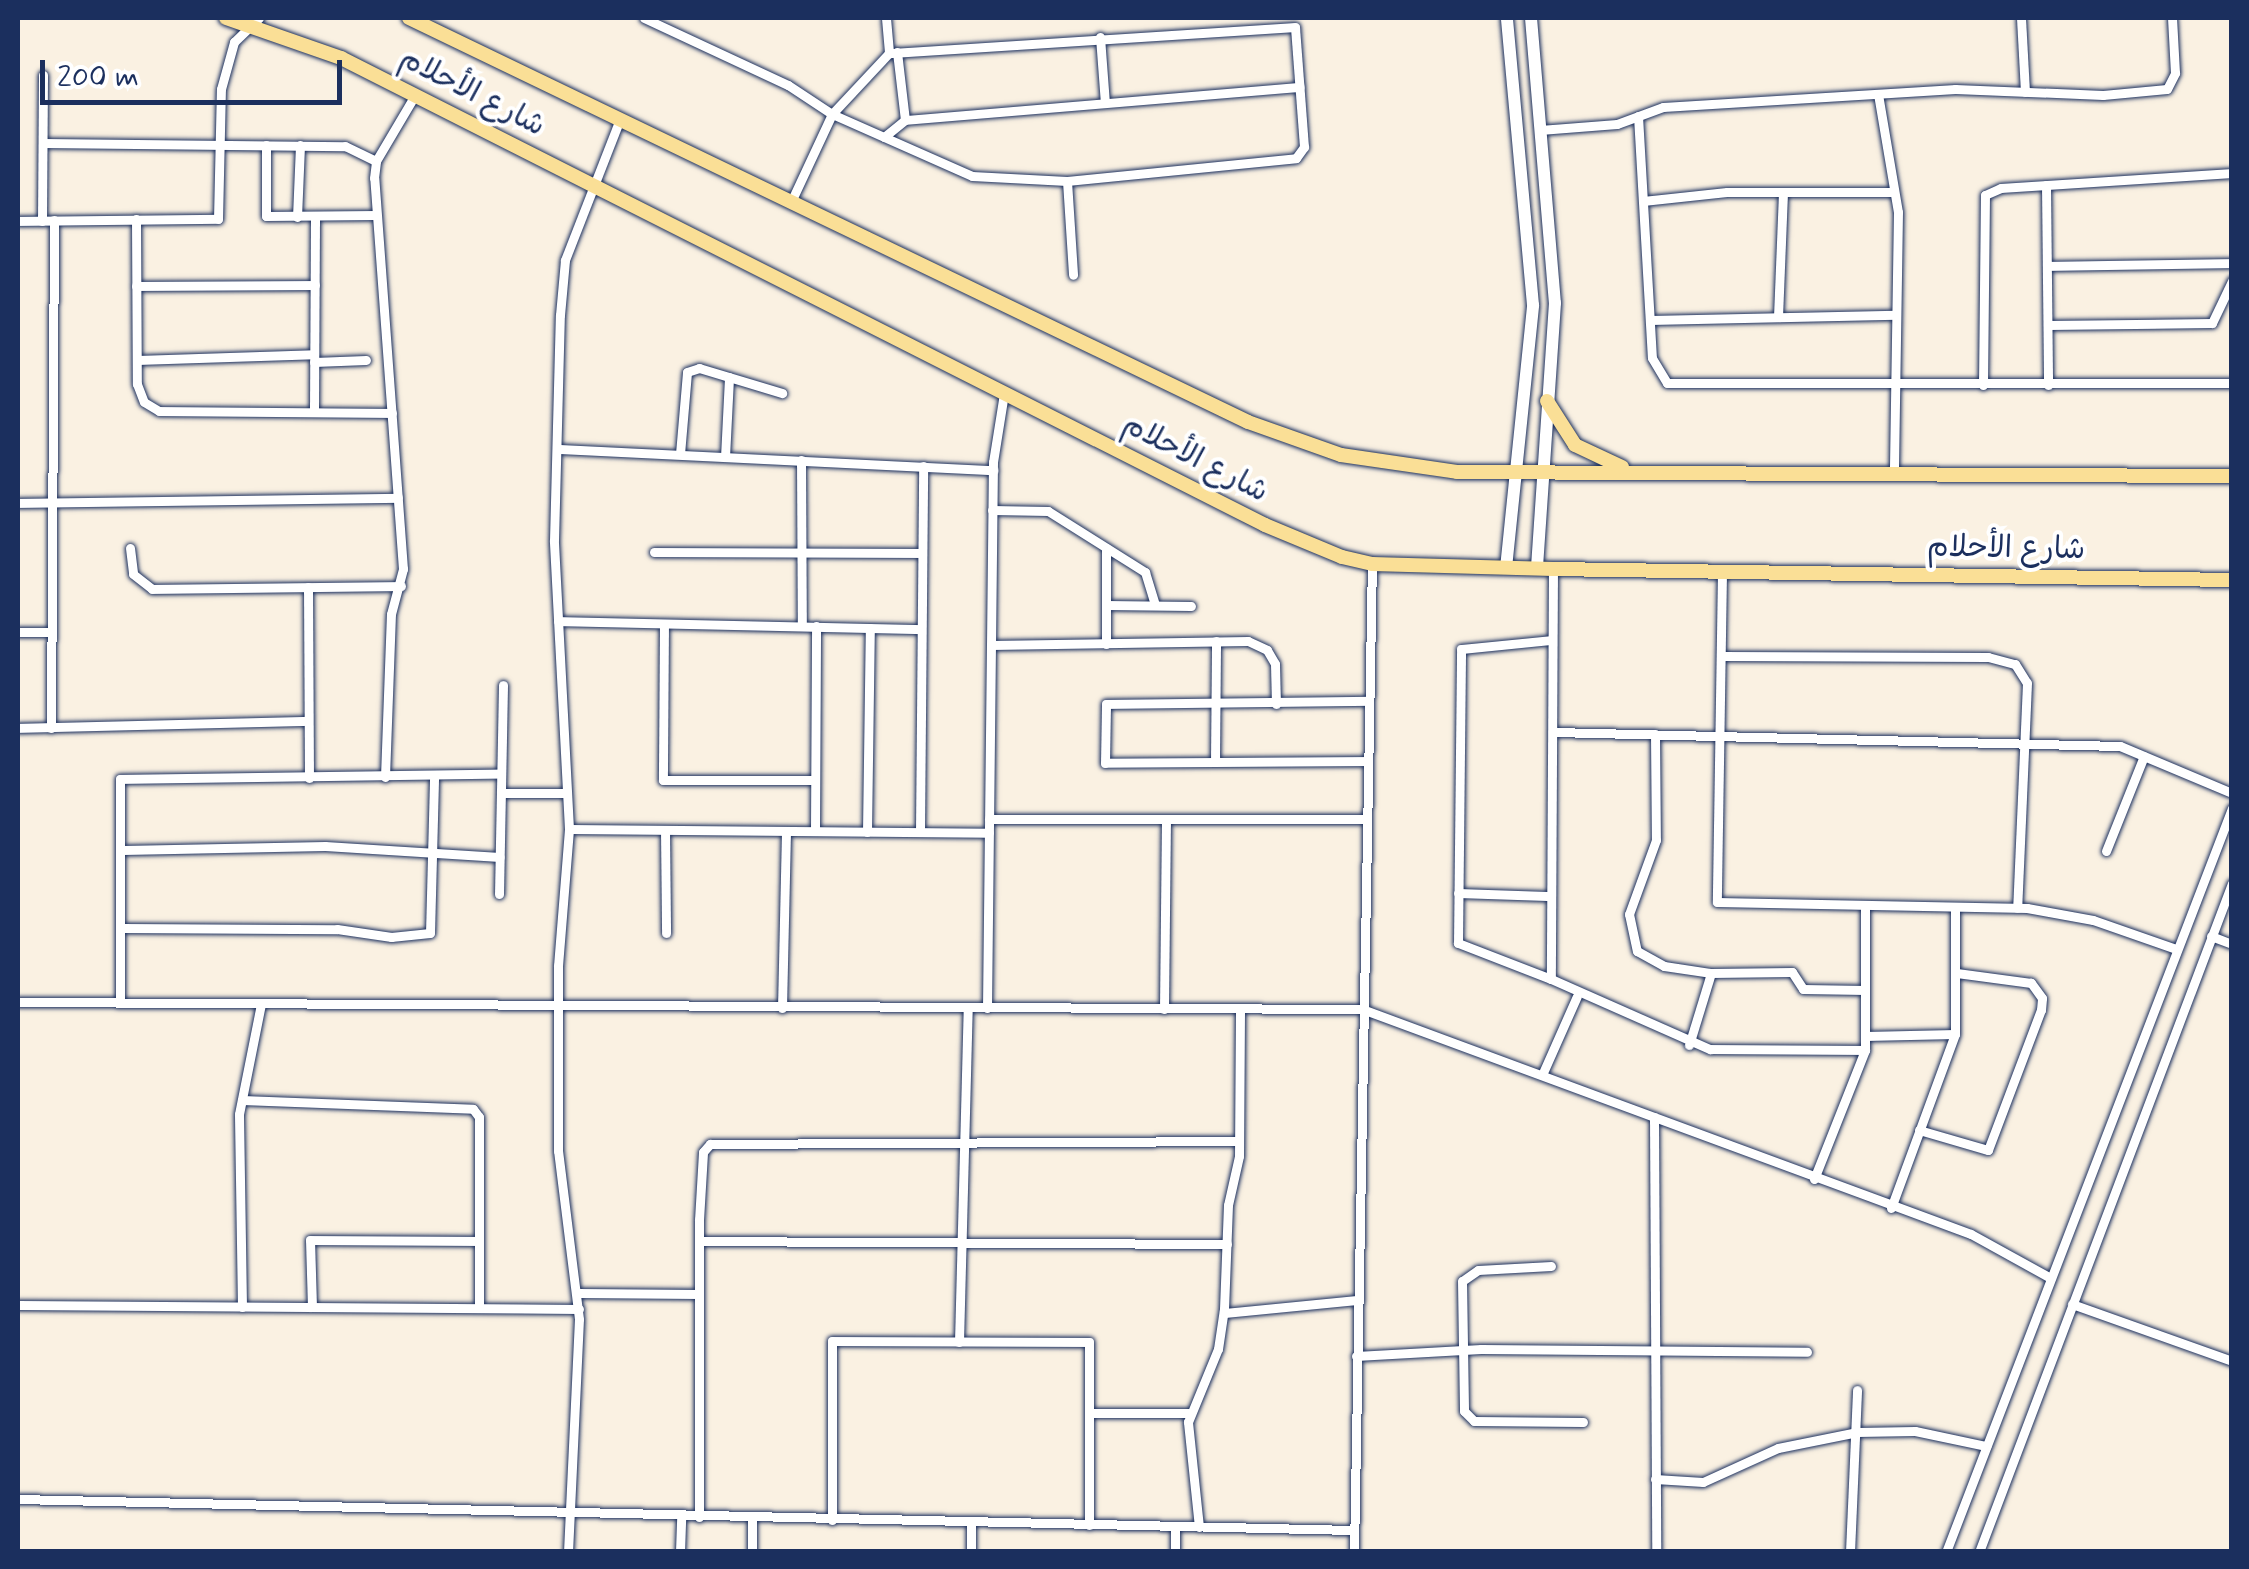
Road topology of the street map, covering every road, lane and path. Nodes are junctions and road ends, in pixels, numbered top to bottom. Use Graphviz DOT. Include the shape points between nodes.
graph roads {
  1 [pos="226,18"];
  2 [pos="408,18"];
  3 [pos="644,18"];
  4 [pos="886,18"];
  5 [pos="1507,18"];
  6 [pos="1531,18"];
  7 [pos="2020,18"];
  8 [pos="2172,18"];
  9 [pos="257,20"];
  10 [pos="1100,37"];
  11 [pos="893,52"];
  12 [pos="43,75"];
  13 [pos="1300,87"];
  14 [pos="2025,92"];
  15 [pos="1878,94"];
  16 [pos="415,95"];
  17 [pos="1105,103"];
  18 [pos="832,114"];
  19 [pos="1638,116"];
  20 [pos="620,119"];
  21 [pos="905,120"];
  22 [pos="1540,130"];
  23 [pos="884,137"];
  24 [pos="42,143"];
  25 [pos="221,144"];
  26 [pos="266,145"];
  27 [pos="300,145"];
  28 [pos="376,161"];
  29 [pos="2232,173"];
  30 [pos="1067,180"];
  31 [pos="591,184"];
  32 [pos="2046,185"];
  33 [pos="1783,192"];
  34 [pos="1894,192"];
  35 [pos="1643,201"];
  36 [pos="791,202"];
  37 [pos="1547,213"];
  38 [pos="1526,214"];
  39 [pos="376,215"];
  40 [pos="297,217"];
  41 [pos="315,217"];
  42 [pos="136,219"];
  43 [pos="42,220"];
  44 [pos="54,220"];
  45 [pos="18,221"];
  46 [pos="2232,263"];
  47 [pos="2047,266"];
  48 [pos="1073,276"];
  49 [pos="2232,281"];
  50 [pos="315,285"];
  51 [pos="136,286"];
  52 [pos="1896,315"];
  53 [pos="1778,317"];
  54 [pos="1650,320"];
  55 [pos="2048,324"];
  56 [pos="314,358"];
  57 [pos="136,360"];
  58 [pos="366,360"];
  59 [pos="729,377"];
  60 [pos="2232,383"];
  61 [pos="1895,384"];
  62 [pos="1983,385"];
  63 [pos="2048,385"];
  64 [pos="782,393"];
  65 [pos="1004,393"];
  66 [pos="1548,402"];
  67 [pos="314,411"];
  68 [pos="392,413"];
  69 [pos="559,449"];
  70 [pos="680,454"];
  71 [pos="725,457"];
  72 [pos="801,460"];
  73 [pos="922,466"];
  74 [pos="1542,469"];
  75 [pos="992,470"];
  76 [pos="1517,470"];
  77 [pos="1632,470"];
  78 [pos="1894,473"];
  79 [pos="2232,476"];
  80 [pos="398,498"];
  81 [pos="52,502"];
  82 [pos="18,503"];
  83 [pos="992,510"];
  84 [pos="130,548"];
  85 [pos="1106,548"];
  86 [pos="654,552"];
  87 [pos="802,552"];
  88 [pos="922,553"];
  89 [pos="1372,564"];
  90 [pos="1506,568"];
  91 [pos="1545,568"];
  92 [pos="1722,572"];
  93 [pos="2232,580"];
  94 [pos="401,586"];
  95 [pos="308,587"];
  96 [pos="1155,604"];
  97 [pos="1106,606"];
  98 [pos="1191,606"];
  99 [pos="558,622"];
  100 [pos="664,624"];
  101 [pos="802,626"];
  102 [pos="816,626"];
  103 [pos="870,628"];
  104 [pos="922,628"];
  105 [pos="18,632"];
  106 [pos="52,632"];
  107 [pos="1551,640"];
  108 [pos="1216,641"];
  109 [pos="990,644"];
  110 [pos="1106,644"];
  111 [pos="1722,656"];
  112 [pos="503,686"];
  113 [pos="1369,701"];
  114 [pos="1216,704"];
  115 [pos="1276,704"];
  116 [pos="308,722"];
  117 [pos="18,728"];
  118 [pos="51,728"];
  119 [pos="1554,732"];
  120 [pos="1655,734"];
  121 [pos="1722,735"];
  122 [pos="2024,740"];
  123 [pos="2144,756"];
  124 [pos="1367,761"];
  125 [pos="1215,762"];
  126 [pos="501,774"];
  127 [pos="434,776"];
  128 [pos="385,777"];
  129 [pos="308,778"];
  130 [pos="815,780"];
  131 [pos="501,793"];
  132 [pos="2232,793"];
  133 [pos="567,794"];
  134 [pos="2232,808"];
  135 [pos="989,818"];
  136 [pos="1166,819"];
  137 [pos="1366,819"];
  138 [pos="569,829"];
  139 [pos="665,830"];
  140 [pos="786,831"];
  141 [pos="814,831"];
  142 [pos="867,832"];
  143 [pos="920,832"];
  144 [pos="989,832"];
  145 [pos="123,850"];
  146 [pos="432,852"];
  147 [pos="2106,852"];
  148 [pos="500,857"];
  149 [pos="2232,883"];
  150 [pos="1458,893"];
  151 [pos="500,894"];
  152 [pos="1547,896"];
  153 [pos="1864,905"];
  154 [pos="1954,908"];
  155 [pos="2017,908"];
  156 [pos="122,928"];
  157 [pos="666,933"];
  158 [pos="2211,936"];
  159 [pos="2232,944"];
  160 [pos="2176,949"];
  161 [pos="1711,973"];
  162 [pos="1957,974"];
  163 [pos="1550,979"];
  164 [pos="1865,990"];
  165 [pos="1577,996"];
  166 [pos="18,1002"];
  167 [pos="120,1003"];
  168 [pos="261,1004"];
  169 [pos="560,1007"];
  170 [pos="782,1008"];
  171 [pos="968,1008"];
  172 [pos="987,1008"];
  173 [pos="1164,1008"];
  174 [pos="1240,1009"];
  175 [pos="1362,1009"];
  176 [pos="1955,1034"];
  177 [pos="1865,1036"];
  178 [pos="1689,1044"];
  179 [pos="1865,1050"];
  180 [pos="1542,1075"];
  181 [pos="242,1100"];
  182 [pos="1654,1117"];
  183 [pos="1919,1130"];
  184 [pos="964,1141"];
  185 [pos="1239,1142"];
  186 [pos="1814,1179"];
  187 [pos="1891,1208"];
  188 [pos="479,1241"];
  189 [pos="699,1241"];
  190 [pos="962,1242"];
  191 [pos="1227,1244"];
  192 [pos="1551,1266"];
  193 [pos="2049,1276"];
  194 [pos="578,1293"];
  195 [pos="699,1294"];
  196 [pos="1357,1300"];
  197 [pos="2072,1304"];
  198 [pos="18,1305"];
  199 [pos="242,1307"];
  200 [pos="312,1307"];
  201 [pos="478,1308"];
  202 [pos="579,1309"];
  203 [pos="1224,1313"];
  204 [pos="959,1342"];
  205 [pos="1654,1350"];
  206 [pos="1807,1352"];
  207 [pos="1460,1355"];
  208 [pos="1356,1356"];
  209 [pos="2232,1361"];
  210 [pos="1857,1390"];
  211 [pos="1089,1413"];
  212 [pos="1190,1414"];
  213 [pos="1583,1422"];
  214 [pos="1857,1432"];
  215 [pos="1986,1446"];
  216 [pos="1655,1479"];
  217 [pos="18,1499"];
  218 [pos="570,1515"];
  219 [pos="681,1517"];
  220 [pos="699,1517"];
  221 [pos="752,1518"];
  222 [pos="832,1520"];
  223 [pos="971,1522"];
  224 [pos="1090,1525"];
  225 [pos="1175,1526"];
  226 [pos="1199,1527"];
  227 [pos="1354,1530"];
  228 [pos="568,1552"];
  229 [pos="680,1552"];
  230 [pos="752,1552"];
  231 [pos="971,1552"];
  232 [pos="1175,1552"];
  233 [pos="1354,1552"];
  234 [pos="1656,1552"];
  235 [pos="1850,1552"];
  236 [pos="1946,1552"];
  237 [pos="1978,1552"];
  1 -- 9 [label="main road, شارع الأحلام"];
  2 -- 20 [label="main road, شارع الأحلام"];
  3 -- 18 [label="street" via="788,84"];
  4 -- 11 [label="street"];
  5 -- 38 [label="main road"];
  6 -- 22 [label="main road"];
  7 -- 14 [label="street"];
  8 -- 14 [label="street" via="2175,72 2166,89"];
  9 -- 16 [label="main road, شارع الأحلام"];
  9 -- 25 [label="street" via="234,42 220,89"];
  10 -- 11 [label="street"];
  10 -- 13 [label="street" via="1288,24 1295,27"];
  10 -- 17 [label="street"];
  11 -- 18 [label="street"];
  11 -- 21 [label="street"];
  12 -- 24 [label="street"];
  13 -- 17 [label="street"];
  13 -- 30 [label="street" via="1304,147 1296,158"];
  14 -- 15 [label="street"];
  15 -- 19 [label="street" via="1664,107"];
  15 -- 34 [label="street"];
  16 -- 28 [label="street"];
  16 -- 31 [label="main road, شارع الأحلام"];
  17 -- 21 [label="street"];
  18 -- 23 [label="street"];
  18 -- 36 [label="street"];
  19 -- 22 [label="street"];
  19 -- 35 [label="street"];
  20 -- 31 [label="street"];
  20 -- 36 [label="main road, شارع الأحلام"];
  21 -- 23 [label="street"];
  22 -- 37 [label="main road"];
  23 -- 30 [label="street" via="972,176"];
  24 -- 25 [label="street"];
  24 -- 43 [label="street"];
  25 -- 26 [label="street"];
  25 -- 42 [label="street" via="218,219"];
  26 -- 27 [label="street"];
  26 -- 40 [label="street" via="263,211 270,219"];
  27 -- 28 [label="street" via="345,146"];
  27 -- 40 [label="street"];
  28 -- 39 [label="street"];
  29 -- 32 [label="street"];
  30 -- 48 [label="street"];
  31 -- 65 [label="main road, شارع الأحلام"];
  31 -- 69 [label="street" via="565,260"];
  32 -- 47 [label="street"];
  32 -- 62 [label="street" via="2001,188 1985,195 1980,206"];
  33 -- 34 [label="street"];
  33 -- 35 [label="street"];
  33 -- 53 [label="street"];
  34 -- 52 [label="street"];
  35 -- 54 [label="street"];
  36 -- 76 [label="main road, شارع الأحلام" via="1248,422 1396,466"];
  37 -- 38 [label="main road"];
  37 -- 66 [label="main road" via="1555,303"];
  38 -- 76 [label="main road" via="1533,305"];
  39 -- 41 [label="street"];
  39 -- 68 [label="street"];
  40 -- 41 [label="street"];
  41 -- 50 [label="street"];
  42 -- 44 [label="street"];
  42 -- 51 [label="street"];
  43 -- 44 [label="street"];
  43 -- 45 [label="street"];
  44 -- 81 [label="street"];
  46 -- 47 [label="street"];
  47 -- 55 [label="street"];
  49 -- 55 [label="street" via="2212,323"];
  50 -- 51 [label="street"];
  50 -- 56 [label="street"];
  51 -- 57 [label="street"];
  52 -- 53 [label="street"];
  52 -- 61 [label="street"];
  53 -- 54 [label="street"];
  54 -- 61 [label="street" via="1652,358 1668,383"];
  55 -- 63 [label="street"];
  56 -- 57 [label="street"];
  56 -- 58 [label="street"];
  56 -- 67 [label="street"];
  57 -- 67 [label="street" via="144,402 159,412"];
  59 -- 64 [label="street"];
  59 -- 70 [label="street" via="699,368 687,372"];
  59 -- 71 [label="street"];
  60 -- 63 [label="street"];
  61 -- 62 [label="street"];
  61 -- 78 [label="street"];
  62 -- 63 [label="street"];
  65 -- 75 [label="street"];
  65 -- 89 [label="main road, شارع الأحلام" via="1265,525"];
  66 -- 74 [label="main road"];
  66 -- 77 [label="main road" via="1575,445"];
  67 -- 68 [label="street"];
  68 -- 80 [label="street"];
  69 -- 70 [label="street"];
  69 -- 99 [label="street"];
  70 -- 71 [label="street"];
  71 -- 72 [label="street"];
  72 -- 73 [label="street"];
  72 -- 87 [label="street"];
  73 -- 75 [label="street"];
  73 -- 88 [label="street"];
  74 -- 76 [label="main road, شارع الأحلام"];
  74 -- 77 [label="main road, شارع الأحلام"];
  74 -- 91 [label="main road"];
  75 -- 83 [label="street"];
  76 -- 90 [label="main road"];
  77 -- 78 [label="main road, شارع الأحلام"];
  78 -- 79 [label="main road, شارع الأحلام"];
  80 -- 81 [label="street"];
  80 -- 94 [label="street"];
  81 -- 82 [label="street"];
  81 -- 106 [label="street"];
  83 -- 85 [label="street" via="1048,511"];
  83 -- 109 [label="street"];
  84 -- 95 [label="street" via="133,574 152,589"];
  85 -- 96 [label="street" via="1146,572"];
  85 -- 97 [label="street"];
  86 -- 87 [label="street"];
  87 -- 88 [label="street"];
  87 -- 101 [label="street"];
  88 -- 104 [label="street"];
  89 -- 90 [label="main road, شارع الأحلام"];
  89 -- 113 [label="street"];
  90 -- 91 [label="main road, شارع الأحلام"];
  91 -- 92 [label="main road, شارع الأحلام"];
  91 -- 107 [label="street"];
  92 -- 93 [label="main road, شارع الأحلام"];
  92 -- 111 [label="street"];
  94 -- 95 [label="street"];
  94 -- 128 [label="street" via="391,614"];
  95 -- 116 [label="street"];
  96 -- 97 [label="street"];
  96 -- 98 [label="street"];
  97 -- 110 [label="street"];
  99 -- 100 [label="street"];
  99 -- 133 [label="street"];
  100 -- 101 [label="street"];
  100 -- 130 [label="street" via="664,780"];
  101 -- 102 [label="street"];
  102 -- 103 [label="street"];
  102 -- 130 [label="street"];
  103 -- 104 [label="street"];
  103 -- 142 [label="street"];
  104 -- 143 [label="street"];
  105 -- 106 [label="street"];
  106 -- 118 [label="street"];
  107 -- 119 [label="street"];
  107 -- 150 [label="street" via="1461,649"];
  108 -- 110 [label="street"];
  108 -- 114 [label="street"];
  108 -- 115 [label="street" via="1248,641 1267,650 1279,682"];
  109 -- 110 [label="street"];
  109 -- 135 [label="street"];
  111 -- 121 [label="street"];
  111 -- 122 [label="street" via="2000,659 2015,664 2027,683"];
  112 -- 126 [label="street"];
  113 -- 115 [label="street"];
  113 -- 124 [label="street"];
  114 -- 115 [label="street"];
  114 -- 125 [label="street"];
  114 -- 125 [label="street" via="1106,704 1105,762"];
  116 -- 118 [label="street"];
  116 -- 129 [label="street"];
  117 -- 118 [label="street"];
  119 -- 120 [label="street"];
  119 -- 152 [label="street"];
  120 -- 121 [label="street"];
  120 -- 161 [label="street" via="1656,840 1629,914 1633,944 1664,966"];
  121 -- 122 [label="street"];
  121 -- 153 [label="street" via="1717,902"];
  122 -- 123 [label="street" via="2120,746"];
  122 -- 155 [label="street"];
  123 -- 132 [label="street"];
  123 -- 147 [label="street"];
  124 -- 125 [label="street"];
  124 -- 137 [label="street"];
  126 -- 127 [label="street"];
  126 -- 131 [label="street"];
  127 -- 128 [label="street"];
  127 -- 146 [label="street"];
  128 -- 129 [label="street"];
  129 -- 145 [label="street" via="120,779"];
  130 -- 141 [label="street"];
  131 -- 133 [label="street"];
  131 -- 148 [label="street"];
  133 -- 138 [label="street"];
  134 -- 160 [label="street"];
  135 -- 136 [label="street"];
  135 -- 144 [label="street"];
  136 -- 137 [label="street"];
  136 -- 173 [label="street"];
  137 -- 175 [label="street"];
  138 -- 139 [label="street"];
  138 -- 169 [label="street"];
  139 -- 140 [label="street"];
  139 -- 157 [label="street"];
  140 -- 141 [label="street"];
  140 -- 170 [label="street"];
  141 -- 142 [label="street"];
  142 -- 143 [label="street"];
  143 -- 144 [label="street"];
  144 -- 172 [label="street"];
  145 -- 146 [label="street" via="325,846"];
  145 -- 156 [label="street"];
  146 -- 148 [label="street"];
  146 -- 156 [label="street" via="430,933"];
  148 -- 151 [label="street"];
  149 -- 158 [label="street"];
  150 -- 152 [label="street"];
  150 -- 163 [label="street" via="1458,943"];
  152 -- 163 [label="street"];
  153 -- 154 [label="street"];
  153 -- 164 [label="street"];
  154 -- 155 [label="street"];
  154 -- 162 [label="street"];
  155 -- 160 [label="street" via="2093,920"];
  156 -- 167 [label="street"];
  158 -- 159 [label="street"];
  158 -- 197 [label="street"];
  160 -- 193 [label="street"];
  161 -- 164 [label="street" via="1792,972 1804,989"];
  161 -- 178 [label="street"];
  162 -- 176 [label="street"];
  162 -- 183 [label="street" via="2031,983 2042,998 2041,1010 1988,1150"];
  163 -- 165 [label="street"];
  164 -- 177 [label="street"];
  165 -- 178 [label="street"];
  165 -- 180 [label="street"];
  166 -- 167 [label="street"];
  167 -- 168 [label="street"];
  168 -- 169 [label="street"];
  168 -- 181 [label="street"];
  169 -- 170 [label="street"];
  169 -- 194 [label="street" via="558,1151"];
  170 -- 171 [label="street"];
  171 -- 172 [label="street"];
  171 -- 184 [label="street"];
  172 -- 173 [label="street"];
  173 -- 174 [label="street"];
  174 -- 175 [label="street"];
  174 -- 185 [label="street"];
  175 -- 180 [label="street"];
  175 -- 196 [label="street"];
  176 -- 177 [label="street"];
  176 -- 183 [label="street"];
  177 -- 179 [label="street"];
  178 -- 179 [label="street"];
  179 -- 186 [label="street"];
  180 -- 182 [label="street"];
  181 -- 188 [label="street" via="473,1110 479,1117"];
  181 -- 199 [label="street"];
  182 -- 186 [label="street"];
  182 -- 205 [label="street"];
  183 -- 187 [label="street"];
  184 -- 185 [label="street"];
  184 -- 189 [label="street" via="710,1144 703,1152"];
  184 -- 190 [label="street"];
  185 -- 191 [label="street"];
  186 -- 187 [label="street"];
  187 -- 193 [label="street" via="1971,1234"];
  188 -- 200 [label="street" via="310,1240"];
  188 -- 201 [label="street"];
  189 -- 190 [label="street"];
  189 -- 195 [label="street"];
  190 -- 191 [label="street"];
  190 -- 204 [label="street"];
  191 -- 203 [label="street"];
  192 -- 207 [label="street" via="1468,1274 1462,1281"];
  193 -- 215 [label="street"];
  194 -- 195 [label="street"];
  194 -- 202 [label="street"];
  195 -- 220 [label="street"];
  196 -- 203 [label="street"];
  196 -- 208 [label="street"];
  197 -- 209 [label="street"];
  197 -- 237 [label="street"];
  198 -- 199 [label="street"];
  199 -- 200 [label="street"];
  200 -- 201 [label="street"];
  201 -- 202 [label="street"];
  202 -- 218 [label="street"];
  203 -- 212 [label="street" via="1218,1349"];
  204 -- 211 [label="street" via="1088,1342"];
  204 -- 222 [label="street" via="832,1341"];
  205 -- 206 [label="street"];
  205 -- 207 [label="street" via="1482,1349"];
  205 -- 216 [label="street"];
  207 -- 208 [label="street"];
  207 -- 213 [label="street" via="1466,1418"];
  208 -- 227 [label="street"];
  210 -- 214 [label="street"];
  211 -- 212 [label="street"];
  211 -- 224 [label="street"];
  212 -- 226 [label="street"];
  214 -- 215 [label="street" via="1915,1431"];
  214 -- 216 [label="street" via="1778,1448 1703,1482"];
  214 -- 235 [label="street"];
  215 -- 236 [label="street"];
  216 -- 234 [label="street"];
  217 -- 218 [label="street"];
  218 -- 219 [label="street"];
  218 -- 228 [label="street"];
  219 -- 220 [label="street"];
  219 -- 229 [label="street"];
  220 -- 221 [label="street"];
  221 -- 222 [label="street"];
  221 -- 230 [label="street"];
  222 -- 223 [label="street"];
  223 -- 224 [label="street"];
  223 -- 231 [label="street"];
  224 -- 225 [label="street"];
  225 -- 226 [label="street"];
  225 -- 232 [label="street"];
  226 -- 227 [label="street"];
  227 -- 233 [label="street"];
}
